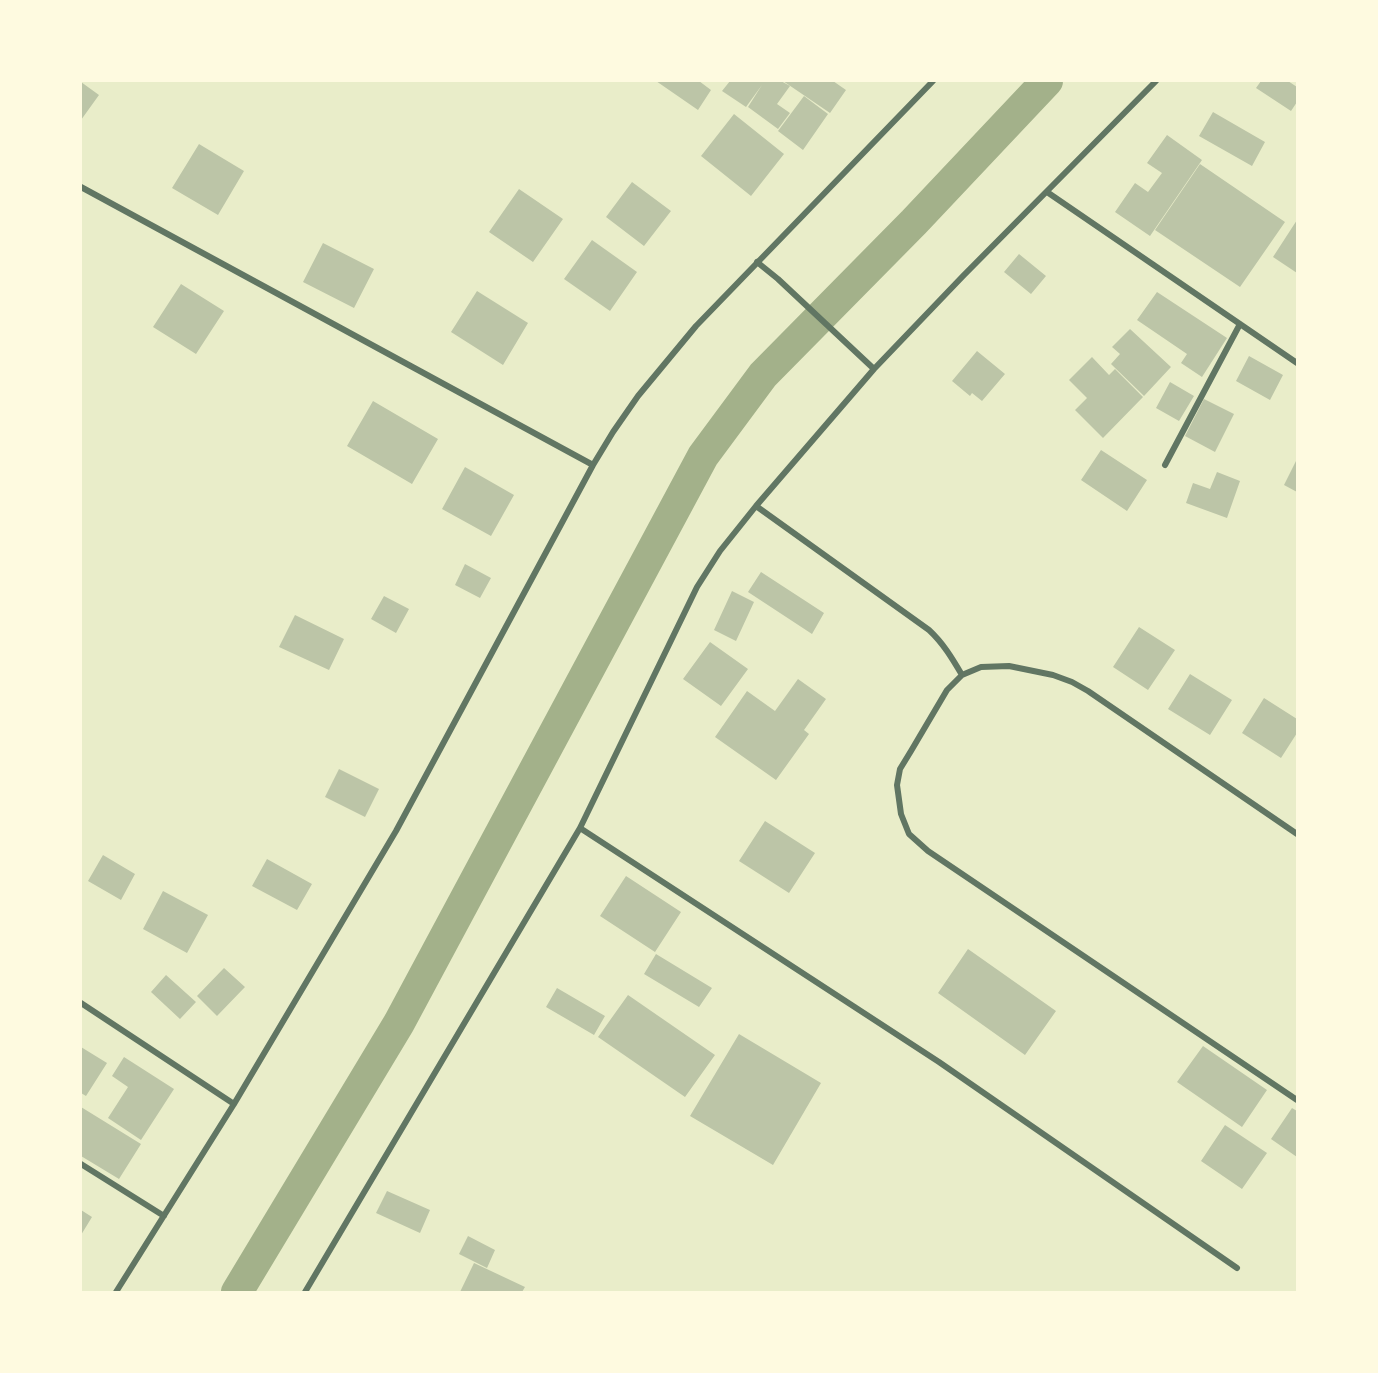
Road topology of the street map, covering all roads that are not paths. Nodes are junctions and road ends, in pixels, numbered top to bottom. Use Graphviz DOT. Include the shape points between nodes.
graph roads {
  1 [pos="933,81"];
  2 [pos="1156,81"];
  3 [pos="81,187"];
  4 [pos="1047,192"];
  5 [pos="757,262"];
  6 [pos="1240,324"];
  7 [pos="1297,363"];
  8 [pos="874,369"];
  9 [pos="593,465"];
  10 [pos="1165,465"];
  11 [pos="756,506"];
  12 [pos="962,675"];
  13 [pos="580,828"];
  14 [pos="1297,834"];
  15 [pos="81,1003"];
  16 [pos="1297,1100"];
  17 [pos="234,1104"];
  18 [pos="81,1164"];
  19 [pos="164,1216"];
  20 [pos="1237,1268"];
  21 [pos="116,1292"];
  22 [pos="305,1292"];
  1 -- 5 [label="street"];
  2 -- 4 [label="street"];
  3 -- 9 [label="street"];
  4 -- 6 [label="street"];
  4 -- 8 [label="street"];
  5 -- 8 [label="street"];
  5 -- 9 [label="street" via="696,326 638,396"];
  6 -- 7 [label="street"];
  6 -- 10 [label="street"];
  8 -- 11 [label="street"];
  9 -- 17 [label="street" via="396,831"];
  11 -- 12 [label="street" via="929,630 950,653"];
  11 -- 13 [label="street" via="697,587"];
  12 -- 14 [label="street" via="981,667 1009,666 1072,682"];
  12 -- 16 [label="street" via="947,690 900,770 897,785 901,814 909,834 928,851"];
  13 -- 20 [label="street" via="939,1062"];
  13 -- 22 [label="street"];
  15 -- 17 [label="street"];
  17 -- 19 [label="street"];
  18 -- 19 [label="street"];
  19 -- 21 [label="street"];
}
